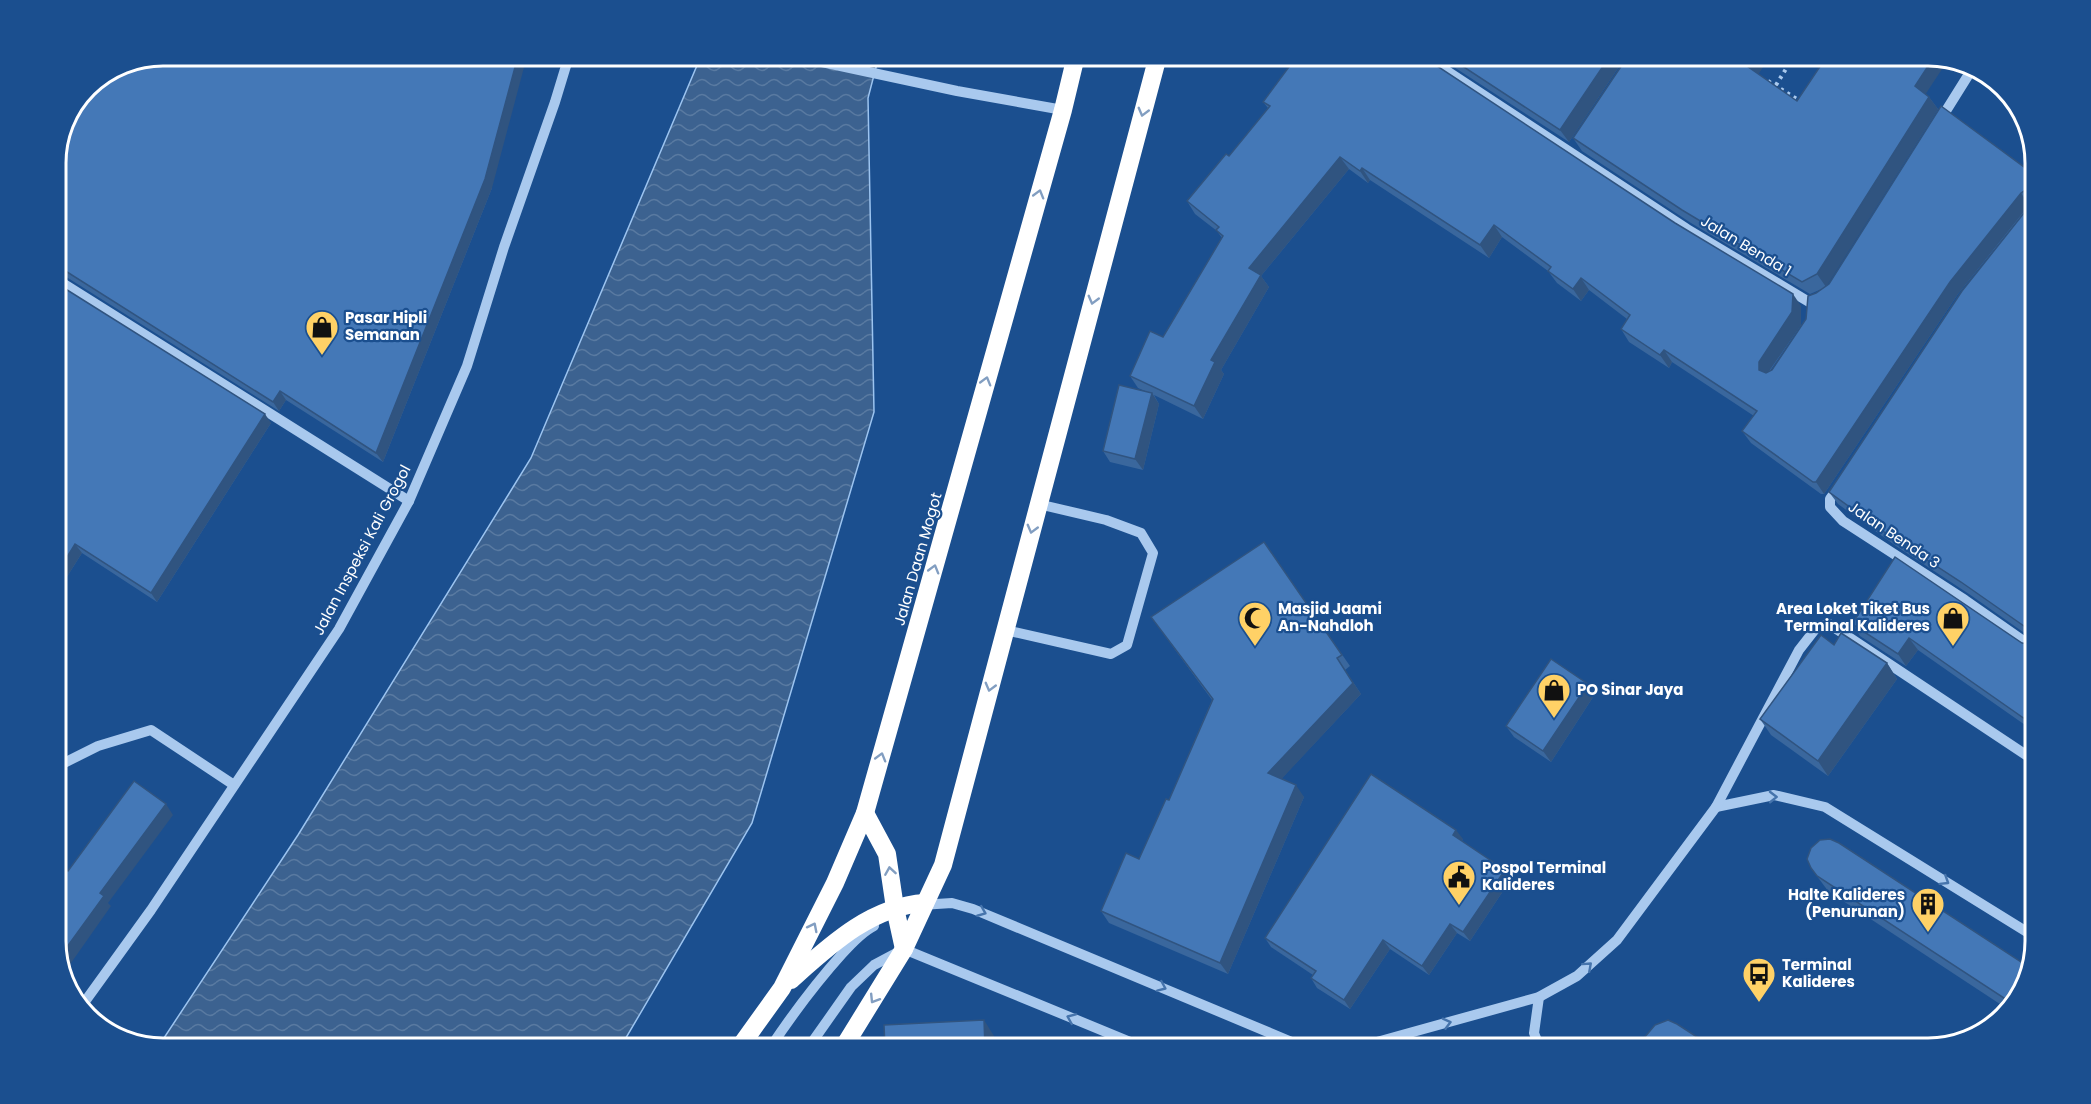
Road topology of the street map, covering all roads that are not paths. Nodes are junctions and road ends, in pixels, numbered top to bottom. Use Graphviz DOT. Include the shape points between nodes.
graph roads {
  1 [pos="566,66"];
  2 [pos="841,66"];
  3 [pos="1074,66"];
  4 [pos="1155,66"];
  5 [pos="1440,66"];
  6 [pos="1968,75"];
  7 [pos="1063,110"];
  8 [pos="1932,132"];
  9 [pos="66,285"];
  10 [pos="1831,292"];
  11 [pos="1843,479"];
  12 [pos="408,501"];
  13 [pos="1038,504"];
  14 [pos="1005,630"];
  15 [pos="2025,642"];
  16 [pos="2025,754"];
  17 [pos="66,762"];
  18 [pos="234,785"];
  19 [pos="1716,807"];
  20 [pos="866,813"];
  21 [pos="925,903"];
  22 [pos="896,911"];
  23 [pos="2025,930"];
  24 [pos="904,949"];
  25 [pos="782,988"];
  26 [pos="1539,997"];
  27 [pos="86,1000"];
  28 [pos="746,1038"];
  29 [pos="777,1038"];
  30 [pos="814,1038"];
  31 [pos="849,1038"];
  32 [pos="1121,1038"];
  33 [pos="1282,1038"];
  34 [pos="1388,1038"];
  35 [pos="1536,1038"];
  1 -- 12 [label="street, Jalan Inspeksi Kali Grogol" via="467,366"];
  2 -- 7 [label="street"];
  3 -- 7 [label="highway, Jalan Daan Mogot"];
  4 -- 13 [label="highway, one-way"];
  5 -- 10 [label="street, Jalan Benda 1" via="1574,148 1687,229 1809,306"];
  6 -- 8 [label="street"];
  20 -- 7 [label="highway, Jalan Daan Mogot, one-way"];
  9 -- 12 [label="street"];
  11 -- 15 [label="street, Jalan Benda 3" via="1830,499 1830,507 1839,517"];
  12 -- 18 [label="street, Jalan Inspeksi Kali Grogol" via="339,629"];
  13 -- 14 [label="highway, one-way"];
  13 -- 14 [label="street" via="1106,520 1141,533 1153,553 1127,645 1110,654"];
  14 -- 21 [label="highway, one-way" via="943,865"];
  16 -- 19 [label="street" via="1829,624 1817,627 1799,651"];
  17 -- 18 [label="street" via="98,746 151,730"];
  18 -- 27 [label="street, Jalan Inspeksi Kali Grogol" via="152,910"];
  19 -- 23 [label="street, one-way" via="1774,795 1825,807"];
  26 -- 19 [label="street, one-way" via="1577,976 1617,940"];
  22 -- 20 [label="highway, one-way" via="887,854"];
  25 -- 20 [label="highway, Jalan Daan Mogot, one-way" via="836,883"];
  21 -- 22 [label="highway"];
  21 -- 24 [label="highway"];
  21 -- 33 [label="street, one-way" via="952,903 973,909"];
  22 -- 24 [label="highway"];
  22 -- 25 [label="highway" via="871,918 851,931"];
  22 -- 29 [label="street" via="842,954"];
  24 -- 30 [label="street" via="874,965 851,987"];
  24 -- 31 [label="highway, one-way"];
  32 -- 24 [label="street, one-way"];
  25 -- 28 [label="highway, Jalan Daan Mogot"];
  34 -- 26 [label="street, one-way"];
  26 -- 35 [label="street"];
}
